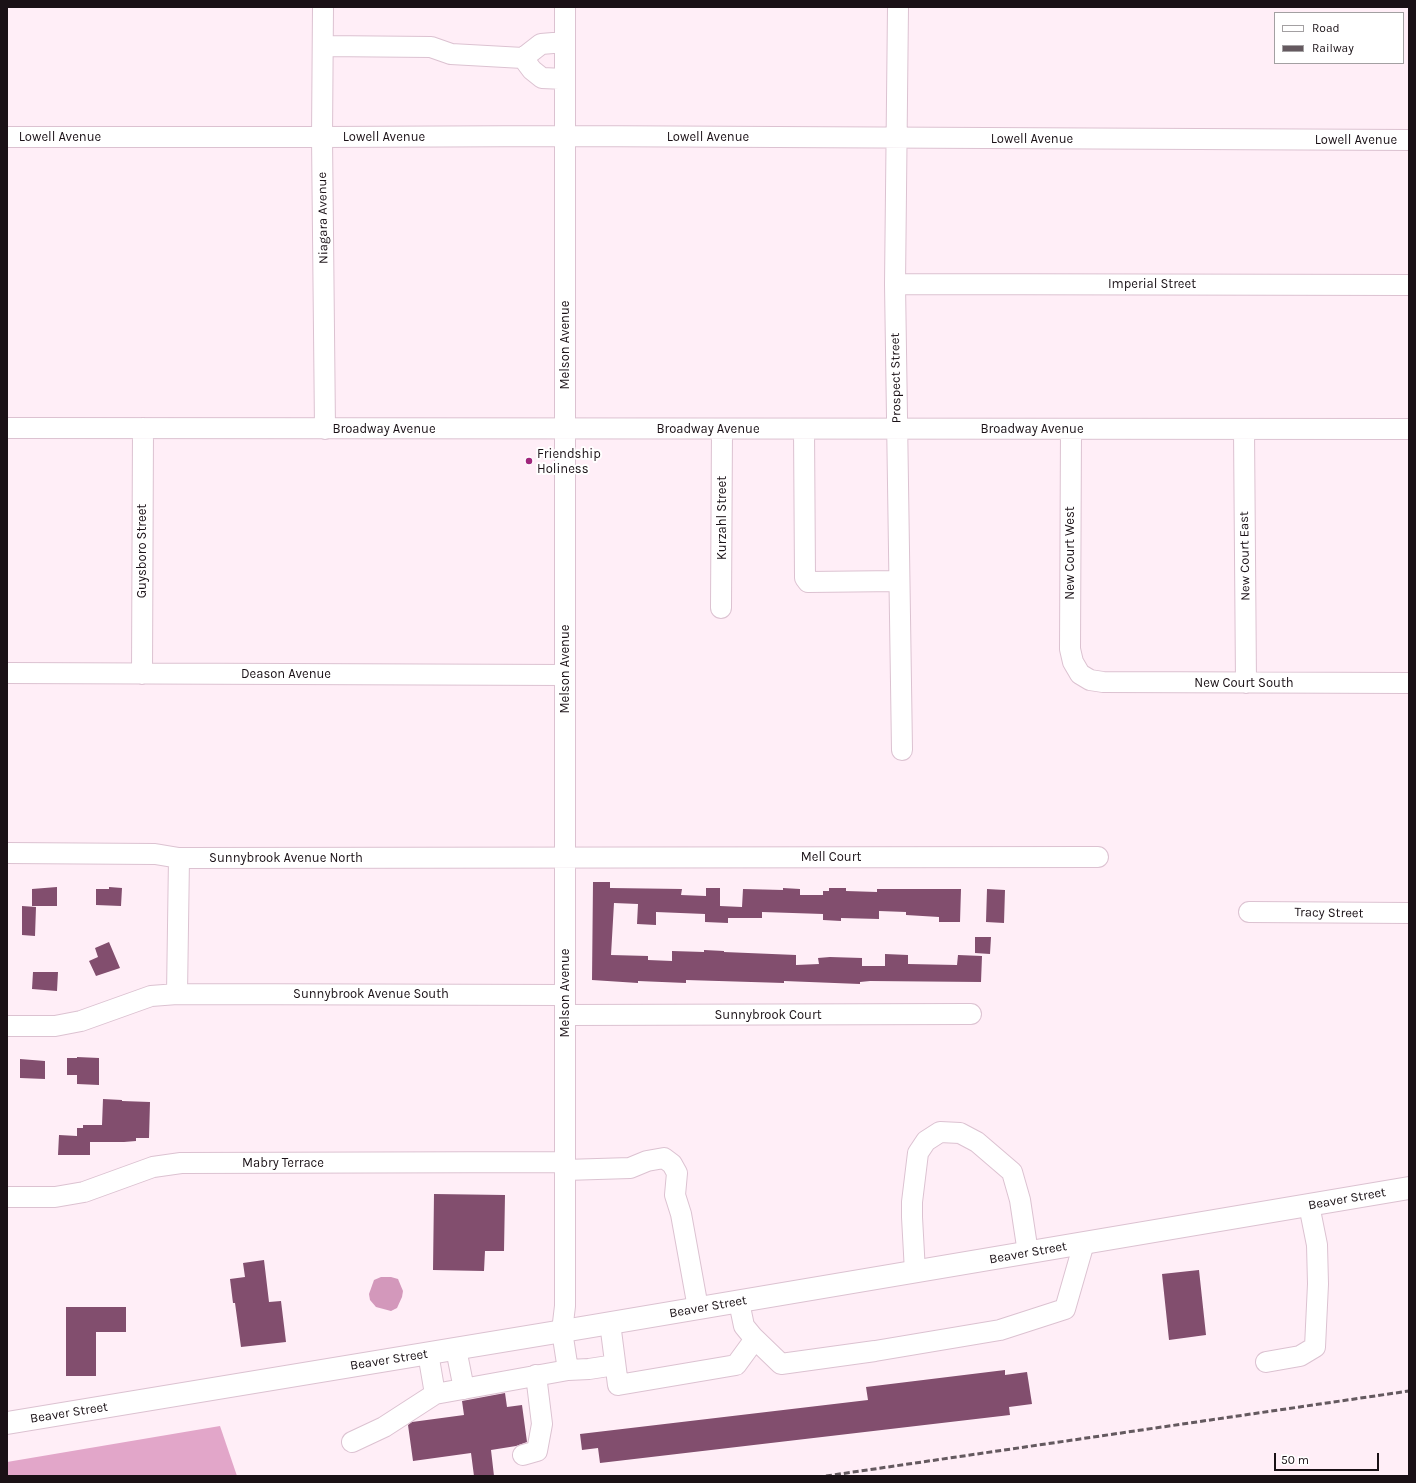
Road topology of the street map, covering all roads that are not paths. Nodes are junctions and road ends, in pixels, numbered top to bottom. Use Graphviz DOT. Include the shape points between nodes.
graph roads {
  1 [pos="323,7"];
  2 [pos="565,7"];
  3 [pos="898,7"];
  4 [pos="565,42"];
  5 [pos="323,46"];
  6 [pos="523,58"];
  7 [pos="565,78"];
  8 [pos="565,136"];
  9 [pos="7,137"];
  10 [pos="322,137"];
  11 [pos="897,138"];
  12 [pos="1409,140"];
  13 [pos="895,284"];
  14 [pos="1409,285"];
  15 [pos="7,428"];
  16 [pos="143,428"];
  17 [pos="325,429"];
  18 [pos="722,429"];
  19 [pos="804,429"];
  20 [pos="897,429"];
  21 [pos="1071,429"];
  22 [pos="1409,429"];
  23 [pos="565,430"];
  24 [pos="1244,430"];
  25 [pos="899,581"];
  26 [pos="721,608"];
  27 [pos="7,673"];
  28 [pos="142,674"];
  29 [pos="1080,674"];
  30 [pos="565,675"];
  31 [pos="1246,683"];
  32 [pos="1409,683"];
  33 [pos="902,750"];
  34 [pos="7,853"];
  35 [pos="1098,857"];
  36 [pos="178,858"];
  37 [pos="565,858"];
  38 [pos="1249,912"];
  39 [pos="1409,913"];
  40 [pos="177,994"];
  41 [pos="565,995"];
  42 [pos="971,1014"];
  43 [pos="565,1015"];
  44 [pos="7,1026"];
  45 [pos="565,1166"];
  46 [pos="1409,1188"];
  47 [pos="7,1197"];
  48 [pos="1309,1205"];
  49 [pos="1084,1243"];
  50 [pos="1028,1252"];
  51 [pos="915,1272"];
  52 [pos="739,1302"];
  53 [pos="698,1308"];
  54 [pos="610,1323"];
  55 [pos="562,1331"];
  56 [pos="755,1339"];
  57 [pos="456,1349"];
  58 [pos="428,1353"];
  59 [pos="1266,1362"];
  60 [pos="615,1365"];
  61 [pos="568,1370"];
  62 [pos="536,1376"];
  63 [pos="464,1389"];
  64 [pos="435,1394"];
  65 [pos="7,1423"];
  66 [pos="352,1442"];
  67 [pos="523,1455"];
  1 -- 5 [label="street, Niagara Avenue"];
  2 -- 4 [label="street, Melson Avenue"];
  3 -- 11 [label="street, Prospect Street"];
  4 -- 6 [label="street" via="541,44"];
  4 -- 7 [label="street, Melson Avenue"];
  5 -- 6 [label="street" via="430,47 450,54"];
  5 -- 10 [label="street, Niagara Avenue"];
  6 -- 7 [label="street" via="542,78"];
  7 -- 8 [label="street, Melson Avenue"];
  8 -- 10 [label="street, Lowell Avenue"];
  8 -- 11 [label="street, Lowell Avenue"];
  8 -- 23 [label="street, Melson Avenue"];
  9 -- 10 [label="street, Lowell Avenue"];
  10 -- 17 [label="street, Niagara Avenue"];
  11 -- 12 [label="street, Lowell Avenue"];
  11 -- 13 [label="street, Prospect Street"];
  13 -- 14 [label="street, Imperial Street"];
  13 -- 20 [label="street, Prospect Street"];
  15 -- 16 [label="street, Broadway Avenue"];
  16 -- 17 [label="street, Broadway Avenue"];
  16 -- 28 [label="street, Guysboro Street"];
  17 -- 23 [label="street, Broadway Avenue"];
  18 -- 19 [label="street, Broadway Avenue"];
  18 -- 23 [label="street, Broadway Avenue"];
  18 -- 26 [label="street, Kurzahl Street"];
  19 -- 20 [label="street, Broadway Avenue"];
  19 -- 25 [label="street" via="805,578 808,582"];
  20 -- 21 [label="street, Broadway Avenue"];
  20 -- 25 [label="street, Prospect Street"];
  21 -- 24 [label="street, Broadway Avenue"];
  21 -- 29 [label="street, New Court West" via="1070,649 1073,662"];
  22 -- 24 [label="street, Broadway Avenue"];
  23 -- 30 [label="street, Melson Avenue"];
  24 -- 31 [label="street, New Court East"];
  25 -- 33 [label="street, Prospect Street"];
  27 -- 28 [label="street, Deason Avenue"];
  28 -- 30 [label="street, Deason Avenue"];
  29 -- 31 [label="street, New Court South" via="1090,680 1103,682"];
  30 -- 37 [label="street, Melson Avenue"];
  31 -- 32 [label="street, New Court South"];
  34 -- 36 [label="street, Sunnybrook Avenue North" via="155,854"];
  35 -- 37 [label="street, Mell Court"];
  36 -- 37 [label="street, Sunnybrook Avenue North"];
  36 -- 40 [label="street"];
  37 -- 41 [label="street, Melson Avenue"];
  38 -- 39 [label="street, Tracy Street"];
  40 -- 41 [label="street, Sunnybrook Avenue South"];
  40 -- 44 [label="street, Sunnybrook Avenue South" via="151,996 68,1024"];
  41 -- 43 [label="street, Melson Avenue"];
  42 -- 43 [label="street, Sunnybrook Court"];
  43 -- 45 [label="street, Melson Avenue"];
  45 -- 47 [label="street, Mabry Terrace" via="181,1163 153,1167 84,1192 55,1197"];
  45 -- 53 [label="street, Mabry Terrace" via="630,1168 646,1161 664,1158 672,1164 677,1173 675,1195 681,1214"];
  45 -- 55 [label="street, Melson Avenue" via="565,1306"];
  46 -- 48 [label="main road, Beaver Street"];
  48 -- 49 [label="main road, Beaver Street"];
  48 -- 59 [label="street" via="1317,1245 1315,1347 1300,1356"];
  49 -- 50 [label="main road, Beaver Street"];
  49 -- 56 [label="street" via="1065,1309 1000,1330 781,1364"];
  50 -- 51 [label="main road, Beaver Street"];
  50 -- 51 [label="street" via="1012,1172 978,1142 960,1133 940,1132 926,1141 918,1153 912,1202"];
  51 -- 52 [label="main road, Beaver Street"];
  52 -- 53 [label="main road, Beaver Street"];
  52 -- 56 [label="street" via="744,1326"];
  53 -- 54 [label="main road, Beaver Street"];
  54 -- 55 [label="main road, Beaver Street"];
  54 -- 60 [label="street"];
  55 -- 57 [label="main road, Beaver Street"];
  55 -- 61 [label="street, Melson Avenue"];
  56 -- 60 [label="street" via="736,1365 618,1385"];
  57 -- 58 [label="main road, Beaver Street"];
  57 -- 63 [label="street"];
  58 -- 64 [label="street"];
  58 -- 65 [label="main road, Beaver Street"];
  60 -- 61 [label="street"];
  61 -- 62 [label="street"];
  62 -- 63 [label="street"];
  62 -- 67 [label="street" via="542,1424 537,1451"];
  63 -- 64 [label="street"];
  64 -- 66 [label="street" via="384,1427"];
}
